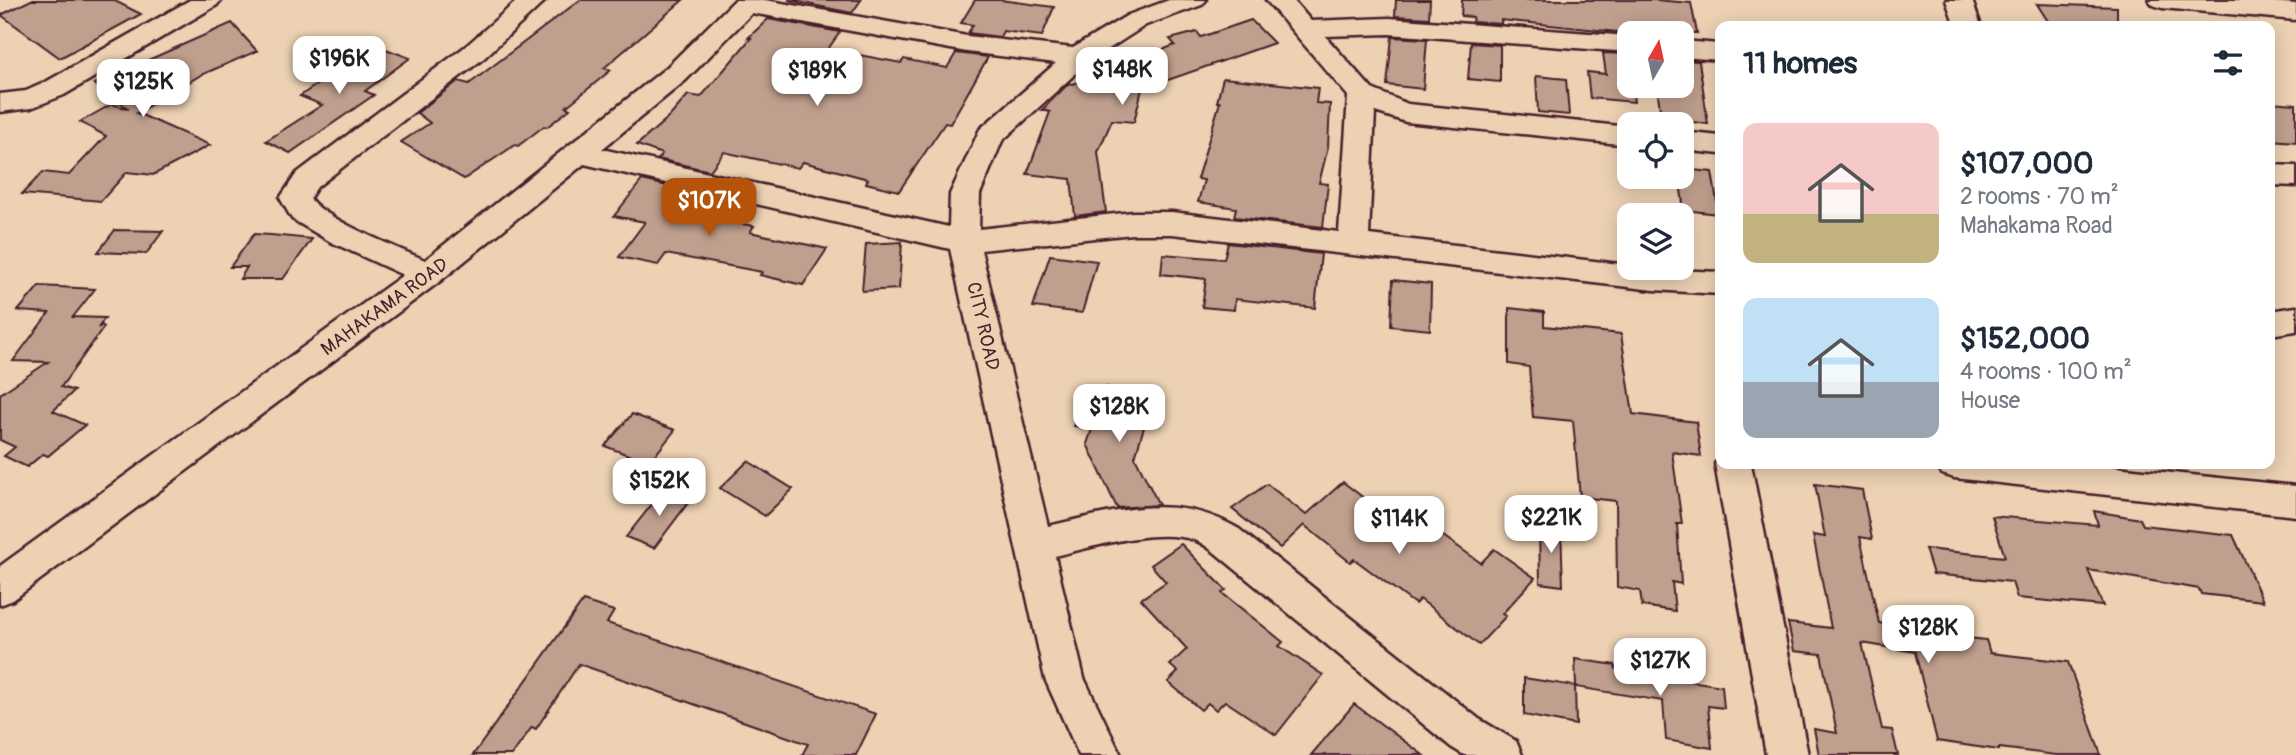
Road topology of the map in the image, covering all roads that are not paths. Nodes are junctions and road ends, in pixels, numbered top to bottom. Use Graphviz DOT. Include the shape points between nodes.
graph roads {
  1 [pos="208,0"];
  2 [pos="533,0"];
  3 [pos="1193,0"];
  4 [pos="1279,0"];
  5 [pos="1959,0"];
  6 [pos="2162,0"];
  7 [pos="748,2"];
  8 [pos="2296,12"];
  9 [pos="1966,21"];
  10 [pos="1307,29"];
  11 [pos="1617,43"];
  12 [pos="1694,50"];
  13 [pos="1715,52"];
  14 [pos="1078,57"];
  15 [pos="1362,94"];
  16 [pos="0,103"];
  17 [pos="1617,135"];
  18 [pos="1694,142"];
  19 [pos="1715,144"];
  20 [pos="579,153"];
  21 [pos="2275,175"];
  22 [pos="2296,176"];
  23 [pos="964,241"];
  24 [pos="1353,245"];
  25 [pos="428,274"];
  26 [pos="1715,283"];
  27 [pos="2296,319"];
  28 [pos="2275,323"];
  29 [pos="1734,469"];
  30 [pos="2000,469"];
  31 [pos="2296,501"];
  32 [pos="1034,545"];
  33 [pos="0,588"];
  34 [pos="1100,755"];
  35 [pos="1501,755"];
  36 [pos="1787,755"];
  1 -- 16 [label="street" via="54,89 31,99"];
  2 -- 25 [label="street" via="475,52 307,180 295,198 303,212"];
  3 -- 14 [label="street, CITY ROAD" via="1137,20"];
  4 -- 10 [label="street"];
  5 -- 9 [label="street"];
  6 -- 8 [label="street"];
  7 -- 14 [label="street" via="954,42"];
  7 -- 20 [label="street, MAHAKAMA ROAD" via="676,75"];
  10 -- 11 [label="street" via="1389,26"];
  10 -- 15 [label="street"];
  12 -- 13 [label="street"];
  14 -- 23 [label="street, CITY ROAD" via="990,136 965,194"];
  15 -- 17 [label="street" via="1406,113"];
  15 -- 24 [label="street"];
  18 -- 19 [label="street"];
  20 -- 23 [label="street"];
  20 -- 25 [label="street, MAHAKAMA ROAD"];
  21 -- 22 [label="street"];
  23 -- 24 [label="street" via="1150,222"];
  23 -- 32 [label="street, CITY ROAD"];
  24 -- 26 [label="street"];
  25 -- 33 [label="street, MAHAKAMA ROAD"];
  27 -- 28 [label="street"];
  29 -- 36 [label="street"];
  30 -- 31 [label="street"];
  32 -- 34 [label="street, CITY ROAD" via="1065,679"];
  32 -- 35 [label="street" via="1129,525 1202,526 1226,540 1465,733"];
}
